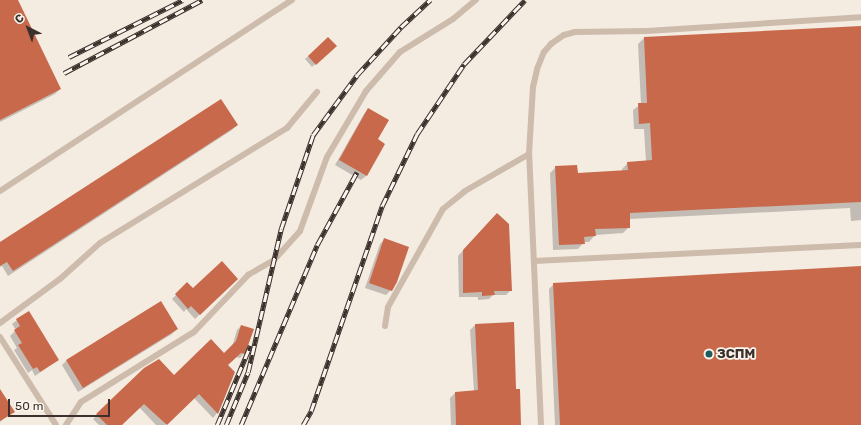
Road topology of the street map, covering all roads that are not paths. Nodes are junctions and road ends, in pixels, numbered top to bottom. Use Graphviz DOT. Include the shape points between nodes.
graph roads {
  1 [pos="292,0"];
  2 [pos="476,0"];
  3 [pos="861,17"];
  4 [pos="317,92"];
  5 [pos="529,154"];
  6 [pos="0,191"];
  7 [pos="861,245"];
  8 [pos="534,261"];
  9 [pos="0,323"];
  10 [pos="385,326"];
  11 [pos="0,337"];
  12 [pos="56,425"];
  13 [pos="66,425"];
  14 [pos="541,425"];
  1 -- 6 [label="lane"];
  2 -- 13 [label="lane" via="453,19 400,52 366,91 327,157 300,231 274,260 248,274 194,332 81,402"];
  3 -- 5 [label="lane" via="648,31 575,32 564,35 544,52 537,69 533,86"];
  4 -- 9 [label="lane" via="287,128 100,243 60,280"];
  5 -- 8 [label="lane"];
  5 -- 10 [label="lane" via="464,191 443,209 388,307"];
  7 -- 8 [label="lane"];
  8 -- 14 [label="lane"];
  11 -- 12 [label="lane"];
}
